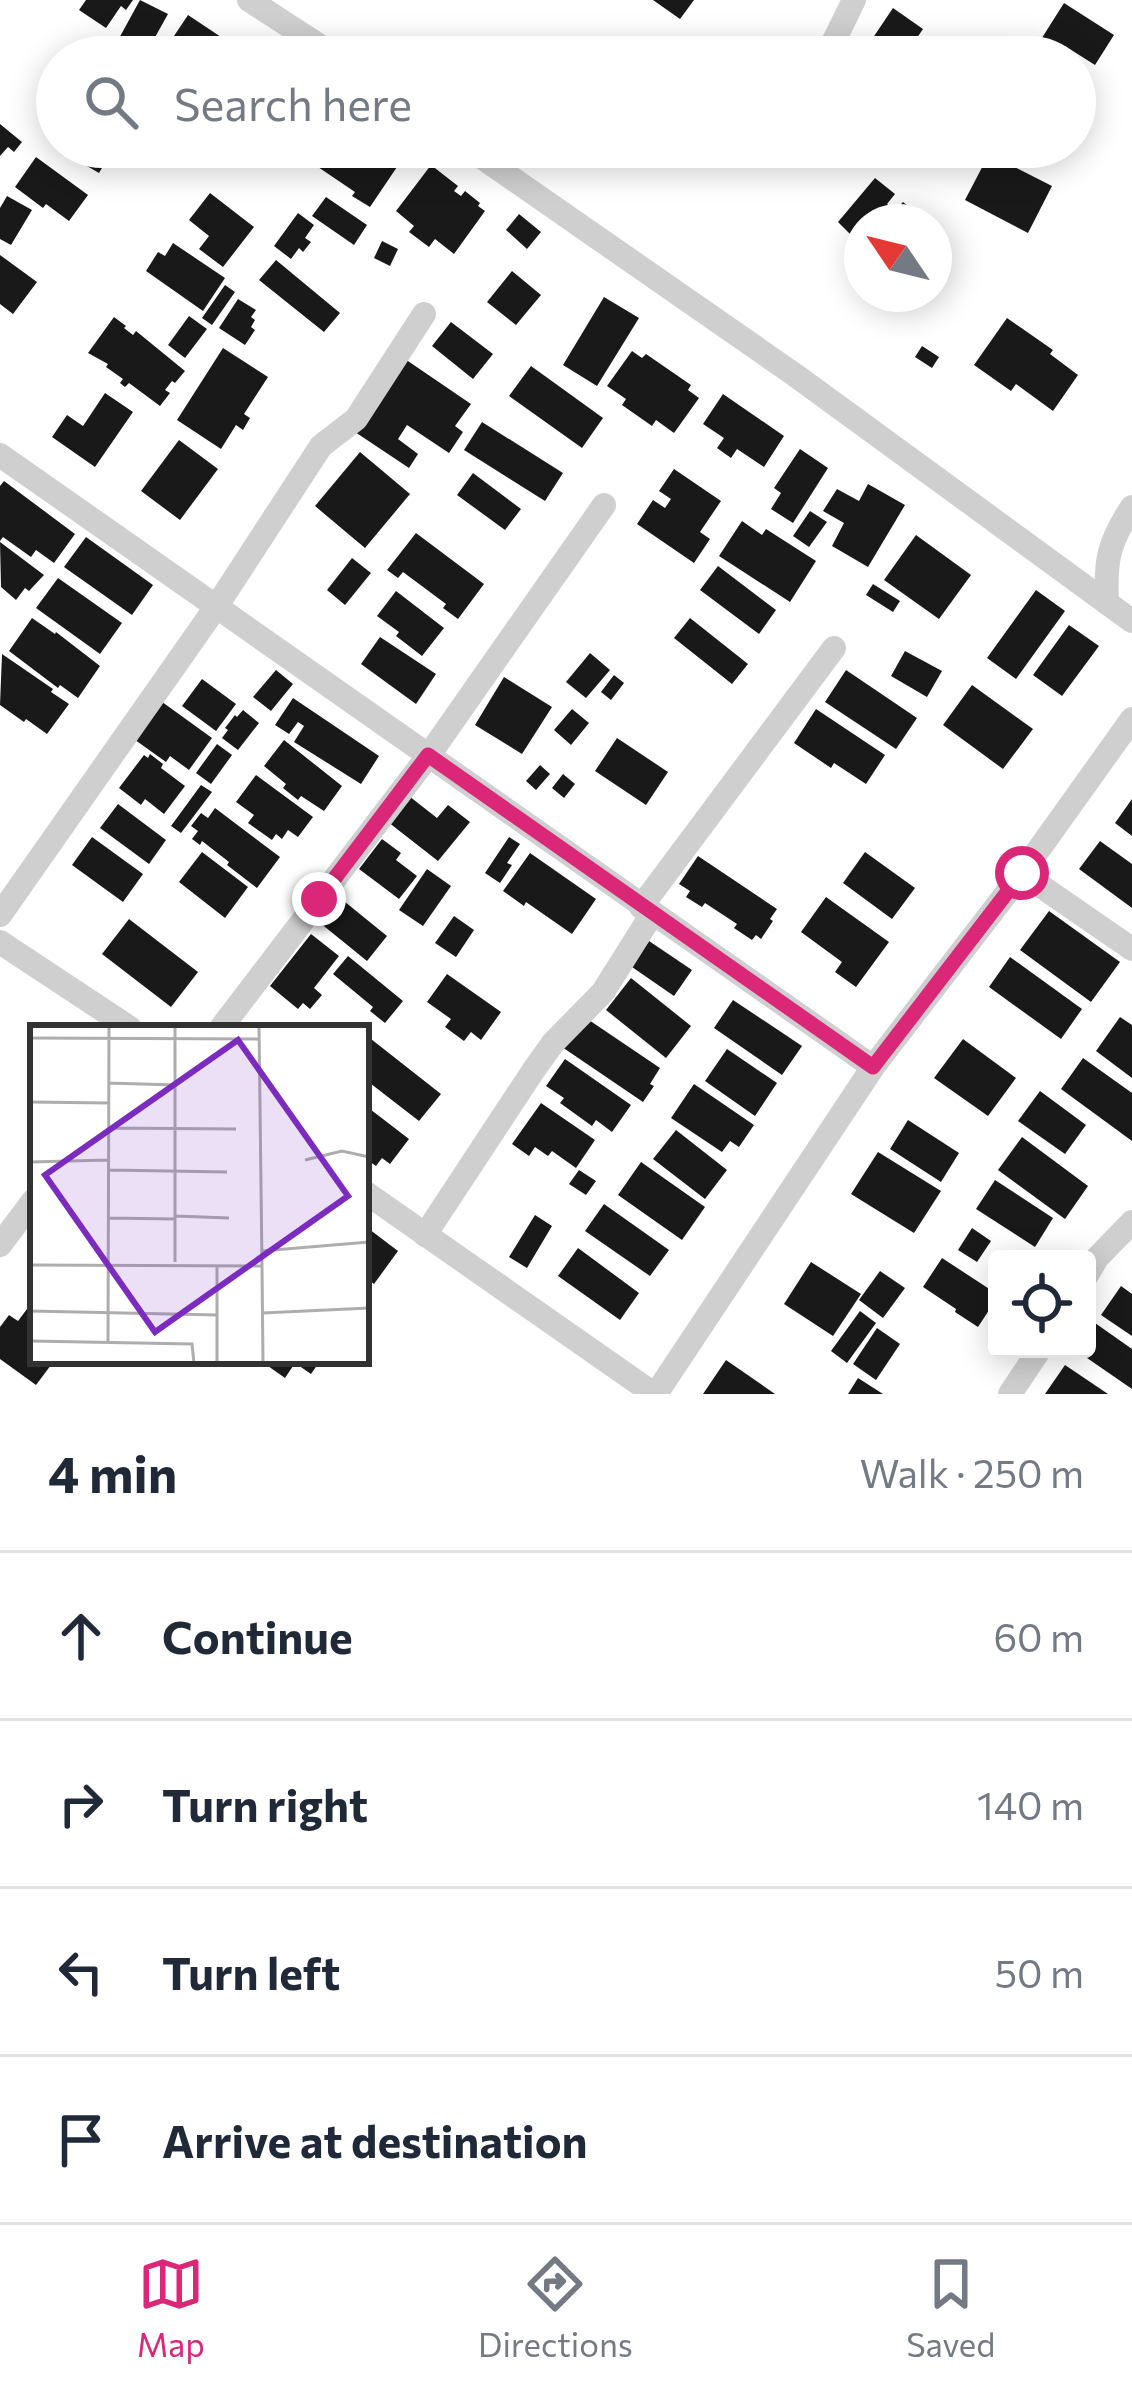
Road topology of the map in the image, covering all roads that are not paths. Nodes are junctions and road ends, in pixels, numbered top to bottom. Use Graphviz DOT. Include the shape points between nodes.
graph roads {
  1 [pos="250,0"];
  2 [pos="854,0"];
  3 [pos="305,36"];
  4 [pos="836,36"];
  5 [pos="496,168"];
  6 [pos="424,314"];
  7 [pos="2,460"];
  8 [pos="604,505"];
  9 [pos="1132,508"];
  10 [pos="1106,603"];
  11 [pos="216,607"];
  12 [pos="1132,621"];
  13 [pos="834,648"];
  14 [pos="1132,719"];
  15 [pos="428,755"];
  16 [pos="1022,873"];
  17 [pos="647,910"];
  18 [pos="0,915"];
  19 [pos="0,942"];
  20 [pos="1132,950"];
  21 [pos="125,1025"];
  22 [pos="222,1025"];
  23 [pos="873,1067"];
  24 [pos="369,1195"];
  25 [pos="30,1205"];
  26 [pos="1132,1222"];
  27 [pos="425,1235"];
  28 [pos="0,1245"];
  29 [pos="1096,1260"];
  30 [pos="1034,1358"];
  31 [pos="655,1394"];
  32 [pos="1010,1394"];
  1 -- 3 [label="street"];
  2 -- 4 [label="street"];
  5 -- 10 [label="street"];
  6 -- 11 [label="street" via="356,418 321,446"];
  7 -- 11 [label="street"];
  8 -- 15 [label="street"];
  9 -- 10 [label="street" via="1106,556"];
  10 -- 12 [label="street"];
  11 -- 15 [label="street"];
  11 -- 18 [label="street"];
  13 -- 17 [label="street"];
  14 -- 16 [label="street"];
  15 -- 17 [label="street"];
  15 -- 22 [label="street"];
  16 -- 20 [label="street"];
  16 -- 23 [label="street"];
  17 -- 23 [label="street"];
  17 -- 27 [label="street" via="602,992 553,1043"];
  19 -- 21 [label="street"];
  23 -- 31 [label="street"];
  24 -- 27 [label="street"];
  25 -- 28 [label="street"];
  26 -- 29 [label="street"];
  27 -- 31 [label="street"];
  30 -- 32 [label="street"];
}
